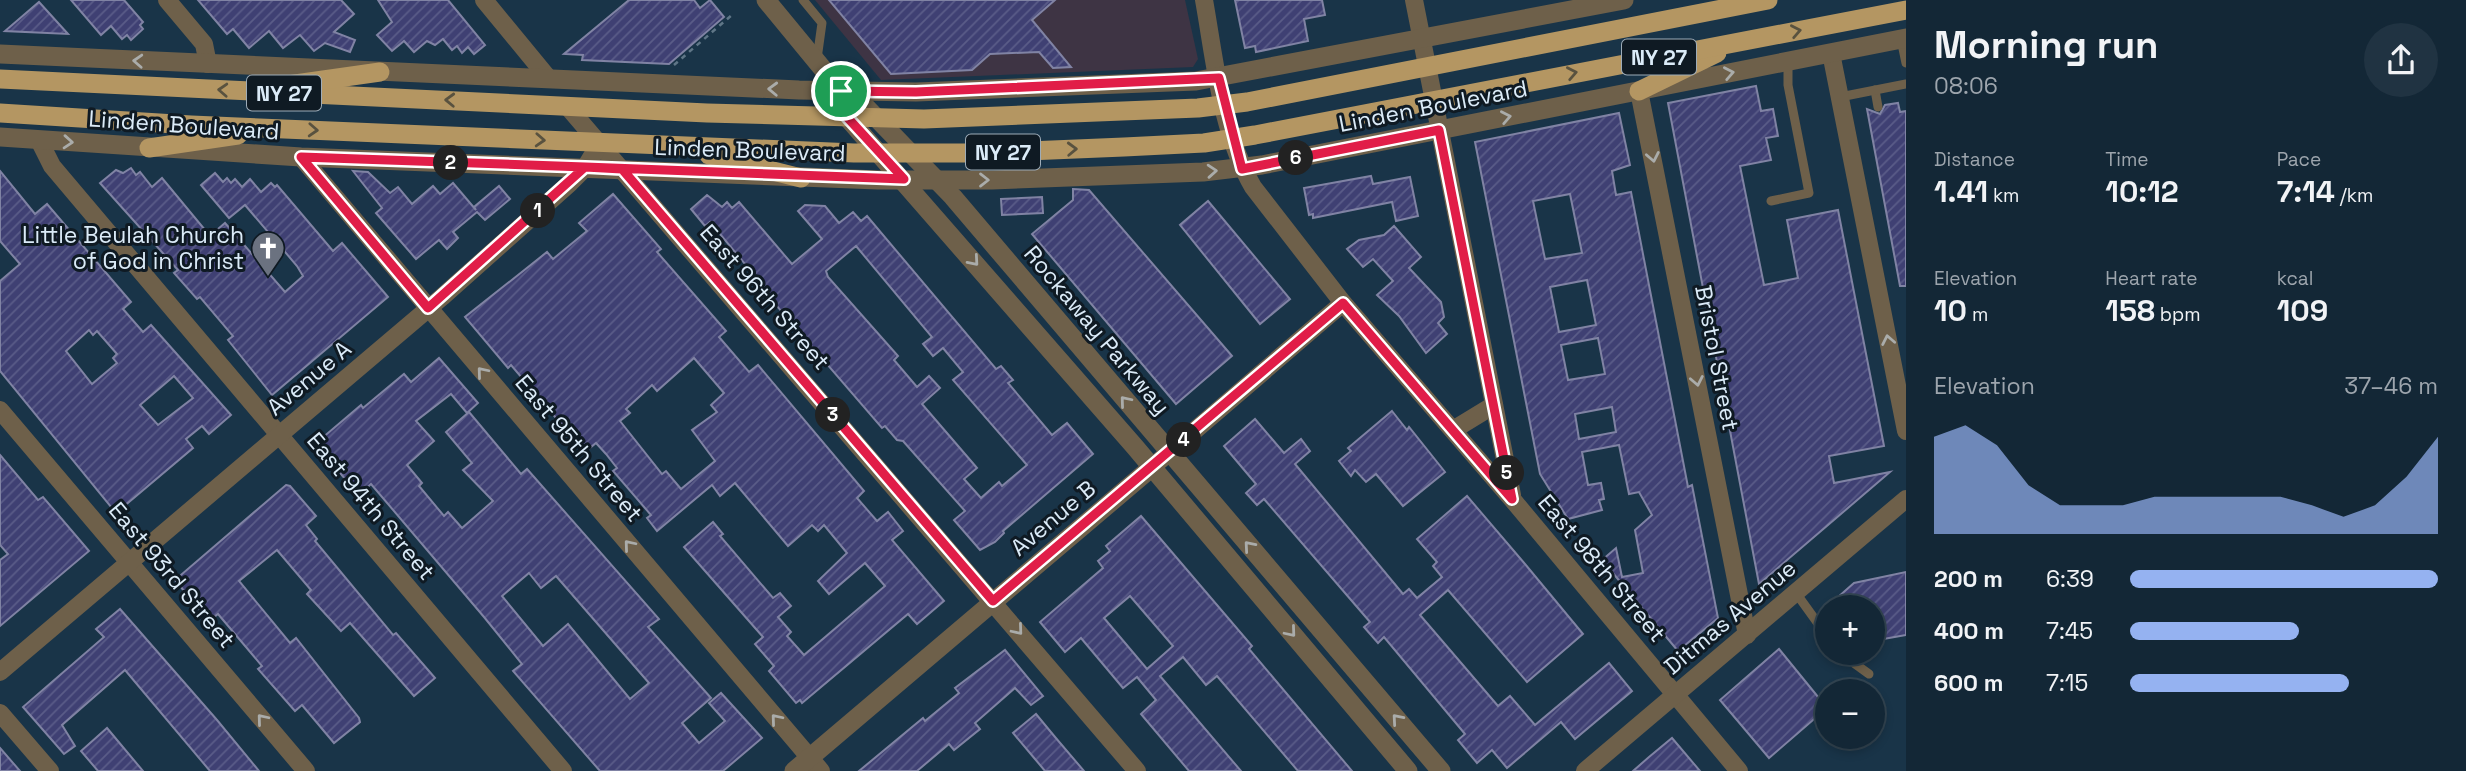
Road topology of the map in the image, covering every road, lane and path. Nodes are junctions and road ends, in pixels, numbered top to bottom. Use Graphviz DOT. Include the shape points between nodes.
graph roads {
  1 [pos="167,0"];
  2 [pos="484,0"];
  3 [pos="766,0"];
  4 [pos="803,0"];
  5 [pos="1203,0"];
  6 [pos="1414,0"];
  7 [pos="1624,0"];
  8 [pos="1720,0"];
  9 [pos="1763,1"];
  10 [pos="1906,10"];
  11 [pos="733,13"];
  12 [pos="1421,39"];
  13 [pos="1743,41"];
  14 [pos="1905,49"];
  15 [pos="1831,53"];
  16 [pos="0,54"];
  17 [pos="817,61"];
  18 [pos="1788,61"];
  19 [pos="208,64"];
  20 [pos="1427,66"];
  21 [pos="671,67"];
  22 [pos="380,72"];
  23 [pos="1219,78"];
  24 [pos="0,79"];
  25 [pos="549,79"];
  26 [pos="1906,84"];
  27 [pos="1639,90"];
  28 [pos="1875,90"];
  29 [pos="841,91"];
  30 [pos="253,92"];
  31 [pos="1840,97"];
  32 [pos="1433,100"];
  33 [pos="567,106"];
  34 [pos="1224,106"];
  35 [pos="1878,107"];
  36 [pos="0,113"];
  37 [pos="846,116"];
  38 [pos="876,117"];
  39 [pos="271,128"];
  40 [pos="1439,130"];
  41 [pos="0,137"];
  42 [pos="1234,139"];
  43 [pos="39,140"];
  44 [pos="600,143"];
  45 [pos="678,146"];
  46 [pos="149,148"];
  47 [pos="882,153"];
  48 [pos="911,153"];
  49 [pos="301,157"];
  50 [pos="585,167"];
  51 [pos="622,169"];
  52 [pos="1242,169"];
  53 [pos="801,178"];
  54 [pos="904,179"];
  55 [pos="936,180"];
  56 [pos="1771,201"];
  57 [pos="1343,303"];
  58 [pos="428,308"];
  59 [pos="1494,405"];
  60 [pos="0,410"];
  61 [pos="1453,430"];
  62 [pos="1906,431"];
  63 [pos="279,435"];
  64 [pos="1168,453"];
  65 [pos="1152,468"];
  66 [pos="1512,499"];
  67 [pos="1906,499"];
  68 [pos="129,562"];
  69 [pos="1796,593"];
  70 [pos="993,601"];
  71 [pos="1815,619"];
  72 [pos="1747,635"];
  73 [pos="1857,665"];
  74 [pos="0,672"];
  75 [pos="1869,674"];
  76 [pos="1675,695"];
  77 [pos="0,712"];
  78 [pos="815,764"];
  79 [pos="50,771"];
  80 [pos="306,771"];
  81 [pos="563,771"];
  82 [pos="793,771"];
  83 [pos="1137,771"];
  84 [pos="1408,771"];
  85 [pos="1441,771"];
  86 [pos="1585,771"];
  87 [pos="1739,771"];
  1 -- 19 [label="street" via="204,44"];
  2 -- 25 [label="street"];
  3 -- 17 [label="street, Rockaway Parkway"];
  4 -- 17 [label="lane" via="822,23"];
  5 -- 23 [label="street"];
  6 -- 12 [label="street"];
  7 -- 12 [label="street"];
  8 -- 9 [label="highway"];
  9 -- 20 [label="highway, Linden Boulevard / NY 27"];
  13 -- 10 [label="highway, Linden Boulevard / NY 27, one-way"];
  11 -- 21 [label="path"];
  12 -- 20 [label="street"];
  12 -- 23 [label="street"];
  13 -- 27 [label="highway"];
  32 -- 13 [label="highway, Linden Boulevard / NY 27, one-way"];
  14 -- 15 [label="street, Linden Boulevard"];
  15 -- 18 [label="street, Linden Boulevard"];
  15 -- 31 [label="street"];
  19 -- 16 [label="street, one-way"];
  17 -- 29 [label="street, Rockaway Parkway"];
  27 -- 18 [label="street, Linden Boulevard, one-way"];
  18 -- 56 [label="lane" via="1788,85 1809,193"];
  19 -- 22 [label="street"];
  20 -- 32 [label="street"];
  20 -- 34 [label="highway, Linden Boulevard / NY 27"];
  22 -- 25 [label="street"];
  22 -- 30 [label="highway"];
  23 -- 29 [label="street" via="916,92"];
  23 -- 34 [label="street"];
  30 -- 24 [label="highway, Linden Boulevard / NY 27, one-way"];
  29 -- 25 [label="street, one-way"];
  26 -- 28 [label="lane"];
  40 -- 27 [label="street, Linden Boulevard, one-way"];
  27 -- 72 [label="street, Bristol Street, one-way"];
  28 -- 31 [label="lane"];
  28 -- 35 [label="lane"];
  29 -- 37 [label="street, Rockaway Parkway"];
  29 -- 38 [label="street, Rockaway Parkway"];
  33 -- 30 [label="highway, Linden Boulevard / NY 27, one-way"];
  62 -- 31 [label="street, one-way"];
  32 -- 40 [label="street"];
  32 -- 42 [label="highway, Linden Boulevard / NY 27"];
  33 -- 37 [label="highway, Linden Boulevard / NY 27"];
  33 -- 44 [label="street"];
  34 -- 38 [label="highway, Linden Boulevard / NY 27" via="930,119"];
  34 -- 42 [label="street"];
  36 -- 39 [label="highway, Linden Boulevard / NY 27"];
  37 -- 38 [label="highway, Linden Boulevard / NY 27"];
  37 -- 47 [label="street, Rockaway Parkway"];
  38 -- 48 [label="street, Rockaway Parkway"];
  39 -- 44 [label="highway, Linden Boulevard / NY 27, one-way"];
  39 -- 46 [label="highway"];
  40 -- 52 [label="street, Linden Boulevard"];
  40 -- 59 [label="street"];
  41 -- 43 [label="street, Linden Boulevard"];
  48 -- 42 [label="highway, Linden Boulevard / NY 27, one-way"];
  42 -- 52 [label="street"];
  43 -- 46 [label="street, Linden Boulevard, one-way"];
  43 -- 63 [label="street, East 94th Street" via="52,166"];
  44 -- 45 [label="highway, Linden Boulevard / NY 27"];
  44 -- 50 [label="street, Avenue A"];
  44 -- 51 [label="street, East 96th Street"];
  45 -- 47 [label="highway, Linden Boulevard / NY 27"];
  45 -- 53 [label="highway"];
  46 -- 49 [label="street, Linden Boulevard"];
  47 -- 48 [label="highway, Linden Boulevard / NY 27"];
  47 -- 54 [label="street, Rockaway Parkway"];
  48 -- 55 [label="street, Rockaway Parkway"];
  49 -- 50 [label="street, Linden Boulevard"];
  49 -- 58 [label="street, East 95th Street"];
  50 -- 51 [label="street, Linden Boulevard"];
  50 -- 58 [label="street, Avenue A"];
  51 -- 53 [label="street, Linden Boulevard"];
  51 -- 70 [label="street, East 96th Street"];
  55 -- 52 [label="street, Linden Boulevard, one-way"];
  52 -- 57 [label="street, East 98th Street"];
  53 -- 54 [label="street, Linden Boulevard"];
  54 -- 55 [label="street, Linden Boulevard"];
  54 -- 65 [label="street, Rockaway Parkway, one-way"];
  64 -- 55 [label="street, Rockaway Parkway, one-way"];
  57 -- 61 [label="street, East 98th Street"];
  57 -- 64 [label="street, Avenue B"];
  58 -- 63 [label="street, Avenue A"];
  78 -- 58 [label="street, East 95th Street, one-way"];
  59 -- 61 [label="street"];
  59 -- 66 [label="street"];
  60 -- 68 [label="street, East 93rd Street"];
  61 -- 66 [label="street, East 98th Street"];
  63 -- 68 [label="street, Avenue A"];
  63 -- 81 [label="street, East 94th Street"];
  64 -- 65 [label="street, Avenue B"];
  85 -- 64 [label="street, Rockaway Parkway, one-way"];
  65 -- 70 [label="street, Avenue B"];
  65 -- 84 [label="street, Rockaway Parkway, one-way"];
  66 -- 76 [label="street, East 98th Street"];
  67 -- 69 [label="street, Ditmas Avenue"];
  68 -- 74 [label="street, Avenue A"];
  80 -- 68 [label="street, East 93rd Street, one-way"];
  69 -- 71 [label="lane"];
  69 -- 72 [label="street, Ditmas Avenue"];
  70 -- 78 [label="street, Avenue B"];
  70 -- 83 [label="street, East 96th Street, one-way"];
  72 -- 76 [label="street, Ditmas Avenue"];
  73 -- 75 [label="lane"];
  76 -- 86 [label="street, Ditmas Avenue"];
  76 -- 87 [label="street, East 98th Street"];
  77 -- 79 [label="street"];
  78 -- 82 [label="street, Avenue B"];
}
